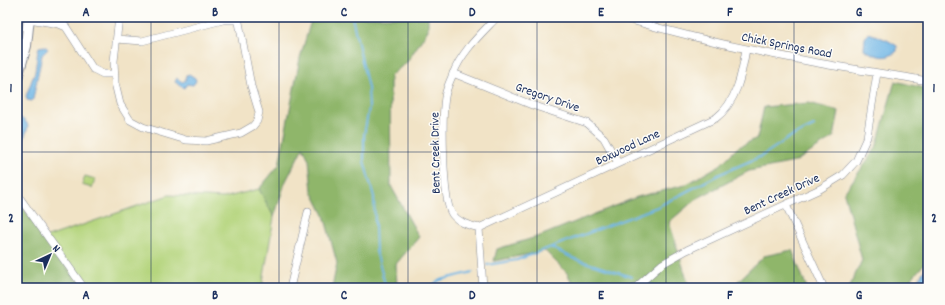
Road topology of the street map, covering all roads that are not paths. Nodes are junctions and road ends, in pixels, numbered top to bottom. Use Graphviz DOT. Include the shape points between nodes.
graph roads {
  1 [pos="66,17"];
  2 [pos="119,17"];
  3 [pos="497,17"];
  4 [pos="620,17"];
  5 [pos="29,18"];
  6 [pos="238,18"];
  7 [pos="63,26"];
  8 [pos="117,39"];
  9 [pos="746,49"];
  10 [pos="453,73"];
  11 [pos="877,73"];
  12 [pos="114,74"];
  13 [pos="17,78"];
  14 [pos="928,81"];
  15 [pos="618,163"];
  16 [pos="17,194"];
  17 [pos="786,205"];
  18 [pos="308,212"];
  19 [pos="479,228"];
  20 [pos="84,288"];
  21 [pos="290,288"];
  22 [pos="483,288"];
  23 [pos="635,288"];
  24 [pos="824,288"];
  1 -- 7 [label="street"];
  2 -- 8 [label="street"];
  3 -- 10 [label="street, Bent Creek Drive" via="466,50"];
  4 -- 9 [label="street, Chick Springs Road"];
  5 -- 7 [label="street"];
  5 -- 13 [label="street" via="26,46"];
  6 -- 8 [label="street" via="142,41"];
  6 -- 12 [label="street" via="251,86 259,112 253,126 241,133 206,141 186,140 143,128 130,120 120,104"];
  7 -- 12 [label="street" via="72,34 93,69 103,74"];
  8 -- 12 [label="street"];
  9 -- 11 [label="street, Chick Springs Road"];
  9 -- 15 [label="street, Boxwood Lane" via="735,92 722,113 708,122"];
  10 -- 15 [label="street, Gregory Drive" via="532,105 587,123 604,138"];
  10 -- 19 [label="street, Bent Creek Drive" via="445,102 447,201 454,216"];
  11 -- 14 [label="street, Chick Springs Road"];
  11 -- 17 [label="street, Bent Creek Drive" via="869,127 856,161 838,179"];
  15 -- 19 [label="street, Boxwood Lane"];
  16 -- 20 [label="street"];
  17 -- 23 [label="street, Bent Creek Drive" via="686,250 662,264"];
  17 -- 24 [label="street"];
  18 -- 21 [label="street"];
  19 -- 22 [label="street"];
}
